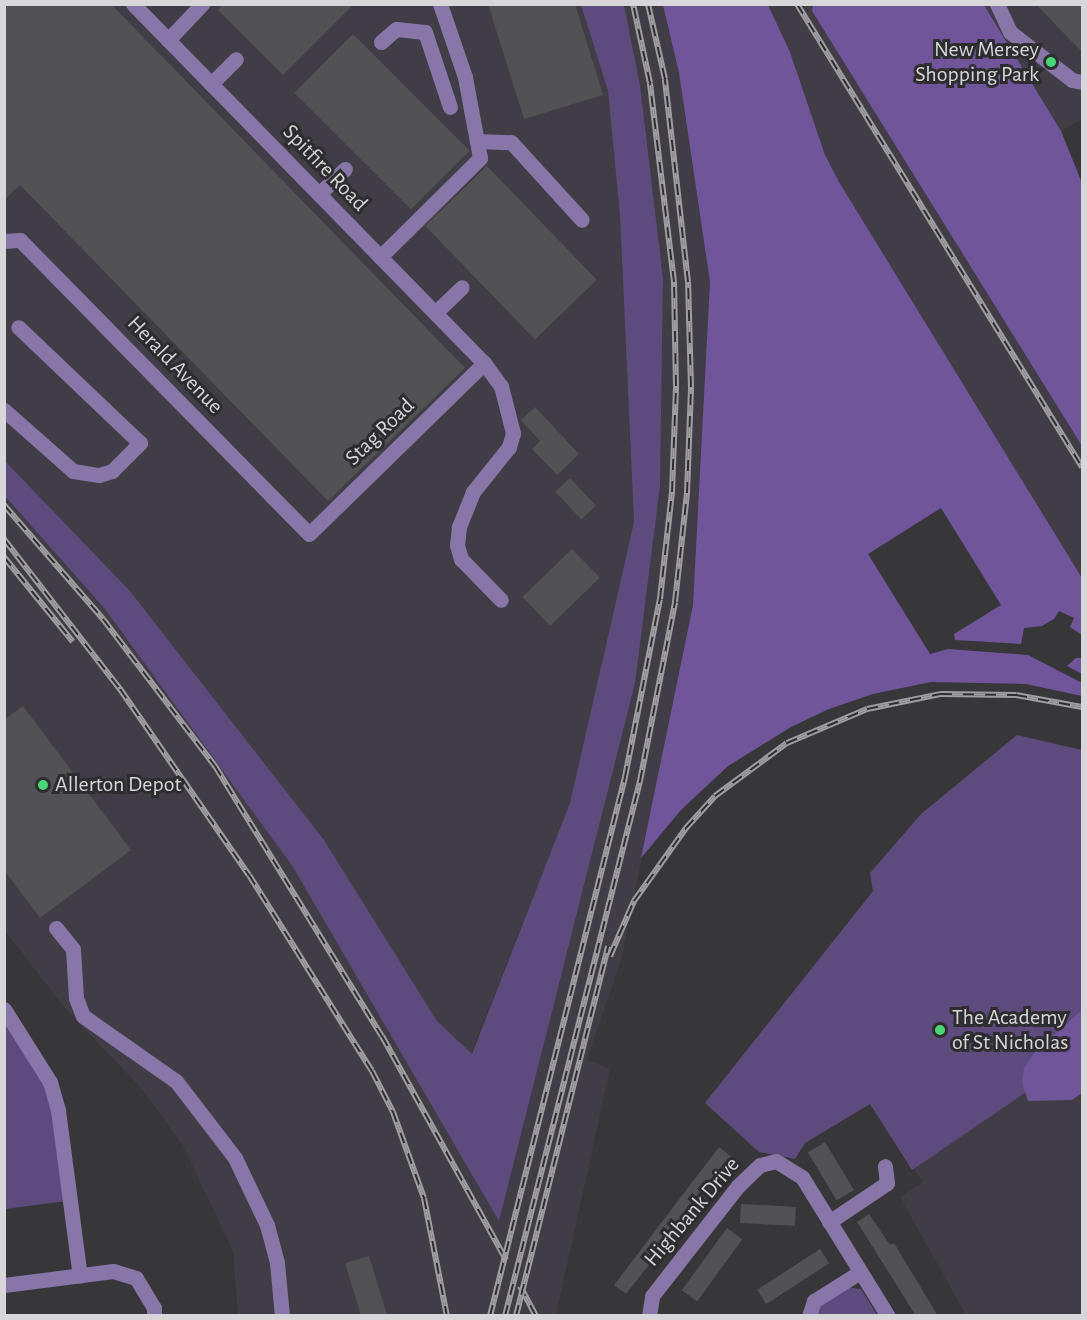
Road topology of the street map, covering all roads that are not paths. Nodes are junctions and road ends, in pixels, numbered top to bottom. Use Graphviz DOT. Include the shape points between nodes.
graph roads {
  1 [pos="133,4"];
  2 [pos="202,4"];
  3 [pos="440,4"];
  4 [pos="997,4"];
  5 [pos="168,40"];
  6 [pos="381,42"];
  7 [pos="458,57"];
  8 [pos="236,58"];
  9 [pos="436,65"];
  10 [pos="1083,82"];
  11 [pos="211,84"];
  12 [pos="450,107"];
  13 [pos="477,141"];
  14 [pos="345,169"];
  15 [pos="319,194"];
  16 [pos="582,220"];
  17 [pos="4,241"];
  18 [pos="380,256"];
  19 [pos="462,287"];
  20 [pos="435,313"];
  21 [pos="18,327"];
  22 [pos="484,363"];
  23 [pos="4,410"];
  24 [pos="309,534"];
  25 [pos="501,600"];
  26 [pos="56,928"];
  27 [pos="4,1009"];
  28 [pos="885,1166"];
  29 [pos="829,1222"];
  30 [pos="860,1272"];
  31 [pos="80,1276"];
  32 [pos="4,1285"];
  33 [pos="154,1316"];
  34 [pos="282,1316"];
  35 [pos="649,1316"];
  36 [pos="809,1316"];
  37 [pos="888,1316"];
  1 -- 5 [label="street, Spitfire Road"];
  2 -- 5 [label="street"];
  3 -- 7 [label="street"];
  4 -- 10 [label="street" via="1010,32 1072,80"];
  5 -- 11 [label="street, Spitfire Road"];
  6 -- 9 [label="street" via="396,29 425,32"];
  7 -- 9 [label="street"];
  7 -- 13 [label="street"];
  8 -- 11 [label="street"];
  9 -- 12 [label="street"];
  11 -- 15 [label="street, Spitfire Road"];
  13 -- 16 [label="street" via="511,142"];
  13 -- 18 [label="street" via="480,158"];
  14 -- 15 [label="street"];
  15 -- 18 [label="street, Spitfire Road"];
  17 -- 24 [label="street, Herald Avenue" via="20,240"];
  18 -- 20 [label="street, Spitfire Road"];
  19 -- 20 [label="street"];
  20 -- 22 [label="street, Spitfire Road"];
  21 -- 23 [label="street" via="140,442 112,471 73,471"];
  22 -- 24 [label="street, Stag Road"];
  22 -- 25 [label="street, Spitfire Road" via="501,386 513,433 510,447 473,492 459,527 457,545 462,559"];
  26 -- 34 [label="street" via="73,949 76,998 89,1024 123,1042 176,1081 235,1158 267,1225 277,1263"];
  27 -- 31 [label="street" via="50,1082 58,1110"];
  28 -- 29 [label="street" via="887,1183"];
  29 -- 30 [label="street, Highbank Drive"];
  29 -- 35 [label="street, Highbank Drive" via="802,1177 776,1161 760,1165 738,1186 652,1296"];
  30 -- 36 [label="street" via="814,1301"];
  30 -- 37 [label="street, Highbank Drive"];
  31 -- 32 [label="street"];
  31 -- 33 [label="street" via="113,1270 136,1278 154,1308"];
}
